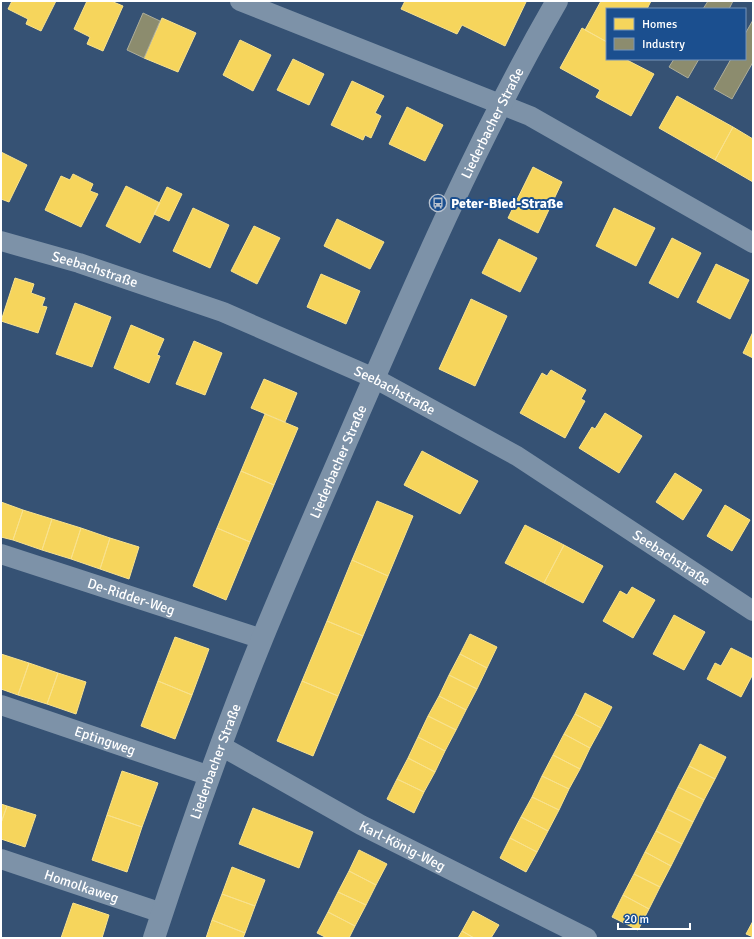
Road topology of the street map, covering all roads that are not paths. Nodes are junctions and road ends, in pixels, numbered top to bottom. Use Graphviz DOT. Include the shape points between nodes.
graph roads {
  1 [pos="240,1"];
  2 [pos="557,1"];
  3 [pos="500,104"];
  4 [pos="1,241"];
  5 [pos="753,243"];
  6 [pos="374,378"];
  7 [pos="1,554"];
  8 [pos="753,611"];
  9 [pos="262,639"];
  10 [pos="1,705"];
  11 [pos="221,746"];
  12 [pos="210,776"];
  13 [pos="1,859"];
  14 [pos="162,913"];
  15 [pos="154,938"];
  16 [pos="586,938"];
  1 -- 3 [label="street"];
  2 -- 3 [label="street, Liederbacher Straße"];
  3 -- 5 [label="street" via="530,116"];
  3 -- 6 [label="street, Liederbacher Straße"];
  4 -- 6 [label="street, Seebachstraße" via="79,263 223,312"];
  6 -- 8 [label="street, Seebachstraße" via="516,456"];
  6 -- 9 [label="street, Liederbacher Straße"];
  7 -- 9 [label="street, De-Ridder-Weg"];
  9 -- 11 [label="street, Liederbacher Straße"];
  10 -- 12 [label="street, Eptingweg"];
  11 -- 12 [label="street, Liederbacher Straße"];
  11 -- 16 [label="street, Karl-König-Weg" via="361,825"];
  12 -- 14 [label="street, Liederbacher Straße"];
  13 -- 14 [label="street, Homolkaweg"];
  14 -- 15 [label="street, Liederbacher Straße"];
}
